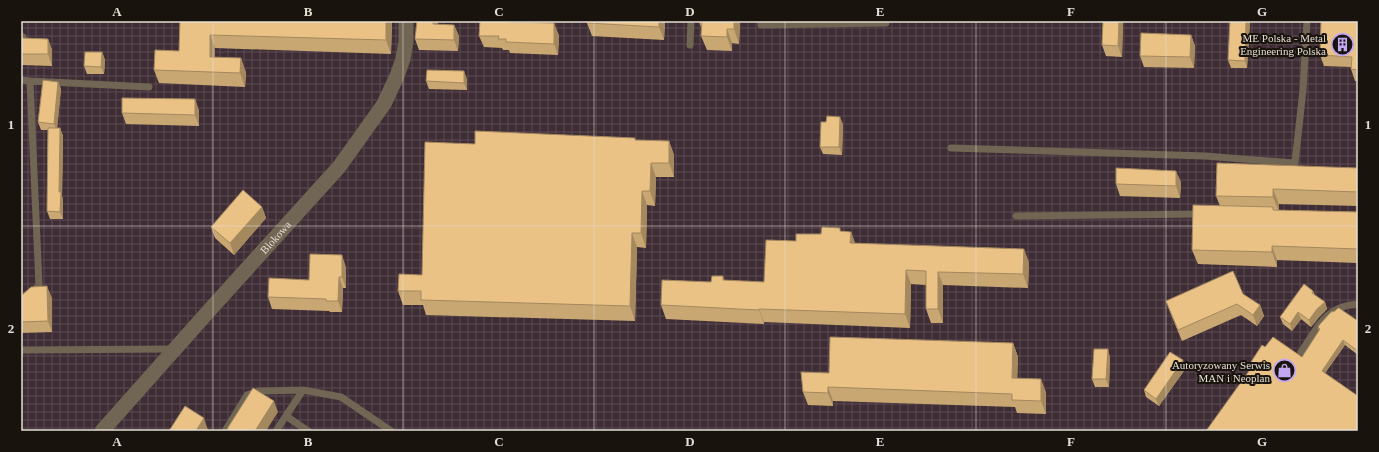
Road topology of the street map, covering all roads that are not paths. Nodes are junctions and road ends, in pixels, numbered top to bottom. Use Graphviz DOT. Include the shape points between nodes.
graph roads {
  1 [pos="406,21"];
  2 [pos="692,21"];
  3 [pos="761,21"];
  4 [pos="1306,21"];
  5 [pos="886,23"];
  6 [pos="690,45"];
  7 [pos="21,80"];
  8 [pos="30,81"];
  9 [pos="149,87"];
  10 [pos="951,148"];
  11 [pos="1206,214"];
  12 [pos="1016,216"];
  13 [pos="21,302"];
  14 [pos="1358,304"];
  15 [pos="174,349"];
  16 [pos="21,350"];
  17 [pos="1301,352"];
  18 [pos="303,390"];
  19 [pos="286,416"];
  20 [pos="102,431"];
  21 [pos="225,431"];
  22 [pos="276,431"];
  23 [pos="308,431"];
  24 [pos="391,431"];
  1 -- 15 [label="street, Blokowa" via="403,59 398,76 384,104 339,167"];
  2 -- 6 [label="lane"];
  3 -- 5 [label="lane" via="761,25"];
  4 -- 10 [label="lane" via="1303,90 1295,163 1205,156"];
  7 -- 8 [label="lane"];
  8 -- 9 [label="lane"];
  8 -- 13 [label="lane" via="39,285"];
  11 -- 12 [label="lane"];
  14 -- 17 [label="lane" via="1336,308 1320,323"];
  15 -- 16 [label="lane"];
  15 -- 20 [label="street, Blokowa"];
  18 -- 19 [label="lane"];
  18 -- 21 [label="lane" via="258,392 247,395"];
  18 -- 24 [label="lane" via="341,397"];
  19 -- 22 [label="lane"];
  19 -- 23 [label="lane"];
}
